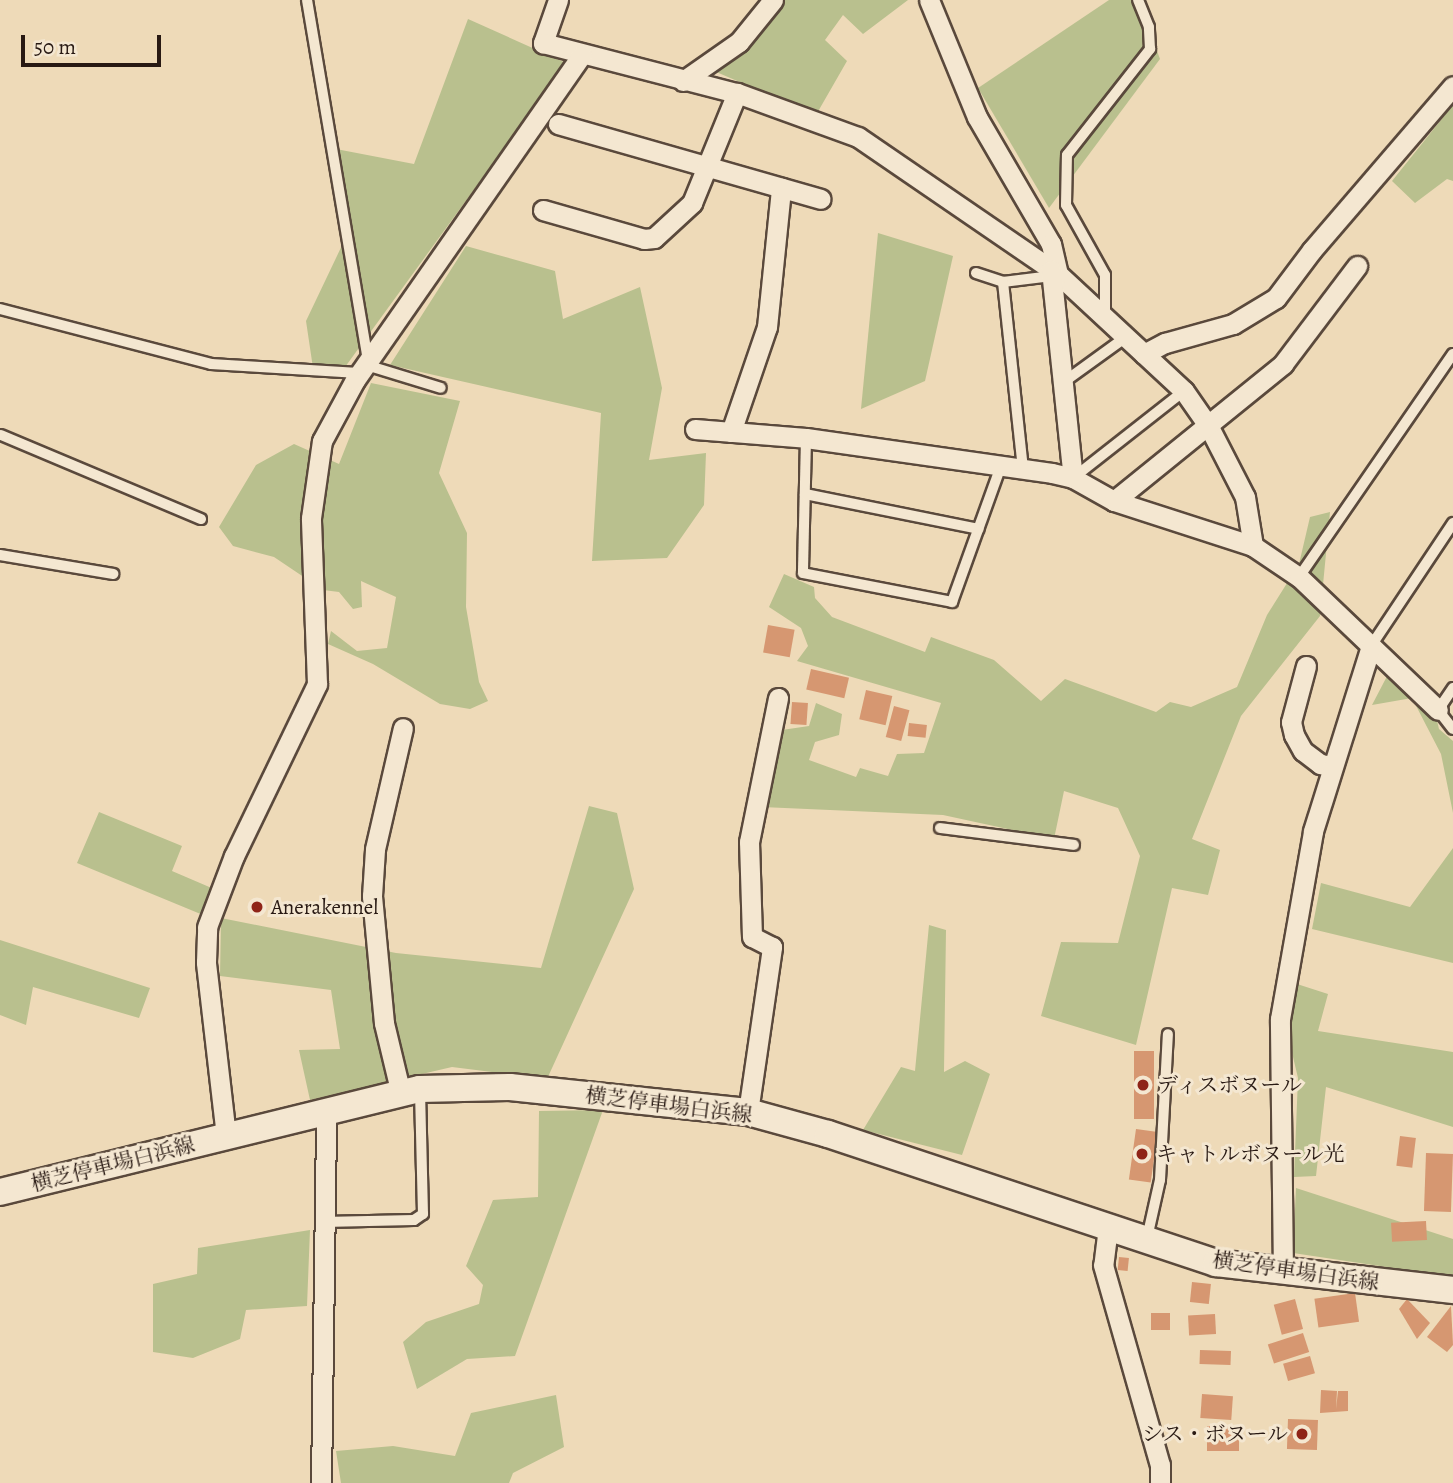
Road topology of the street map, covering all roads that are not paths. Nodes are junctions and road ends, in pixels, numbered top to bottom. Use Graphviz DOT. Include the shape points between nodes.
graph roads {
  1 [pos="307,0"];
  2 [pos="558,0"];
  3 [pos="773,0"];
  4 [pos="929,0"];
  5 [pos="1138,0"];
  6 [pos="582,55"];
  7 [pos="683,81"];
  8 [pos="1453,86"];
  9 [pos="737,93"];
  10 [pos="558,124"];
  11 [pos="709,167"];
  12 [pos="781,188"];
  13 [pos="821,199"];
  14 [pos="543,210"];
  15 [pos="1357,266"];
  16 [pos="976,273"];
  17 [pos="1054,273"];
  18 [pos="1003,282"];
  19 [pos="0,309"];
  20 [pos="1105,318"];
  21 [pos="1126,337"];
  22 [pos="1144,354"];
  23 [pos="1453,354"];
  24 [pos="365,366"];
  25 [pos="1060,385"];
  26 [pos="441,388"];
  27 [pos="1184,391"];
  28 [pos="1209,427"];
  29 [pos="695,429"];
  30 [pos="731,432"];
  31 [pos="1,435"];
  32 [pos="806,438"];
  33 [pos="1001,466"];
  34 [pos="1023,469"];
  35 [pos="1073,478"];
  36 [pos="804,494"];
  37 [pos="1114,501"];
  38 [pos="201,519"];
  39 [pos="1453,523"];
  40 [pos="979,529"];
  41 [pos="1254,546"];
  42 [pos="0,555"];
  43 [pos="113,574"];
  44 [pos="1299,577"];
  45 [pos="1371,646"];
  46 [pos="1306,666"];
  47 [pos="1453,688"];
  48 [pos="778,698"];
  49 [pos="1438,710"];
  50 [pos="403,728"];
  51 [pos="1453,729"];
  52 [pos="1333,766"];
  53 [pos="940,828"];
  54 [pos="1074,845"];
  55 [pos="1168,1034"];
  56 [pos="411,1092"];
  57 [pos="748,1112"];
  58 [pos="326,1113"];
  59 [pos="226,1136"];
  60 [pos="0,1192"];
  61 [pos="323,1222"];
  62 [pos="1108,1227"];
  63 [pos="1146,1240"];
  64 [pos="1283,1273"];
  65 [pos="1453,1290"];
  66 [pos="321,1483"];
  67 [pos="1160,1483"];
  1 -- 24 [label="lane"];
  2 -- 6 [label="street" via="543,43"];
  3 -- 7 [label="street" via="739,42"];
  4 -- 17 [label="street" via="977,117 1051,244"];
  5 -- 20 [label="lane" via="1149,27 1150,49 1068,155 1066,205 1105,275"];
  6 -- 7 [label="street"];
  6 -- 24 [label="street"];
  7 -- 9 [label="street"];
  8 -- 22 [label="street" via="1276,298 1233,324 1165,343"];
  9 -- 11 [label="street"];
  9 -- 17 [label="street" via="858,137"];
  10 -- 11 [label="street"];
  11 -- 12 [label="street"];
  11 -- 14 [label="street" via="692,203 653,238"];
  12 -- 13 [label="street"];
  12 -- 30 [label="street" via="767,327"];
  15 -- 28 [label="street" via="1283,364"];
  16 -- 18 [label="lane"];
  17 -- 18 [label="lane"];
  17 -- 20 [label="street"];
  17 -- 25 [label="street"];
  18 -- 34 [label="lane"];
  19 -- 24 [label="lane" via="211,364"];
  20 -- 21 [label="street"];
  21 -- 22 [label="street"];
  21 -- 25 [label="lane"];
  22 -- 27 [label="street"];
  23 -- 44 [label="lane"];
  24 -- 26 [label="lane"];
  24 -- 59 [label="street" via="321,441 314,482 317,684 234,856 207,926 206,962"];
  25 -- 35 [label="street"];
  27 -- 28 [label="street"];
  27 -- 35 [label="lane"];
  28 -- 37 [label="street"];
  28 -- 41 [label="street" via="1245,497"];
  29 -- 30 [label="street"];
  30 -- 32 [label="street"];
  31 -- 38 [label="lane"];
  32 -- 33 [label="street"];
  32 -- 36 [label="lane"];
  33 -- 34 [label="street"];
  33 -- 40 [label="lane"];
  34 -- 35 [label="street"];
  35 -- 37 [label="street"];
  36 -- 40 [label="lane"];
  36 -- 40 [label="lane" via="803,573 952,602"];
  37 -- 41 [label="street"];
  39 -- 45 [label="lane"];
  41 -- 44 [label="street"];
  42 -- 43 [label="lane"];
  44 -- 45 [label="street"];
  45 -- 49 [label="street"];
  45 -- 52 [label="street"];
  46 -- 52 [label="street" via="1291,722 1294,736 1303,751 1320,764"];
  47 -- 49 [label="lane"];
  48 -- 57 [label="street" via="749,842 752,937 772,947"];
  49 -- 51 [label="lane"];
  50 -- 56 [label="street" via="375,849 372,896 384,1023"];
  52 -- 64 [label="street" via="1313,831 1280,1019"];
  53 -- 54 [label="lane"];
  55 -- 63 [label="lane" via="1160,1180"];
  56 -- 57 [label="main road, 横芝停車場白浜線" via="510,1087"];
  56 -- 58 [label="main road, 横芝停車場白浜線"];
  56 -- 61 [label="lane" via="423,1214 414,1220"];
  57 -- 62 [label="main road, 横芝停車場白浜線" via="828,1133"];
  58 -- 59 [label="main road, 横芝停車場白浜線"];
  58 -- 61 [label="street"];
  59 -- 60 [label="main road, 横芝停車場白浜線"];
  61 -- 66 [label="street"];
  62 -- 63 [label="main road, 横芝停車場白浜線"];
  62 -- 67 [label="street" via="1103,1265 1160,1465"];
  63 -- 64 [label="main road, 横芝停車場白浜線" via="1216,1263"];
  64 -- 65 [label="main road, 横芝停車場白浜線"];
}
